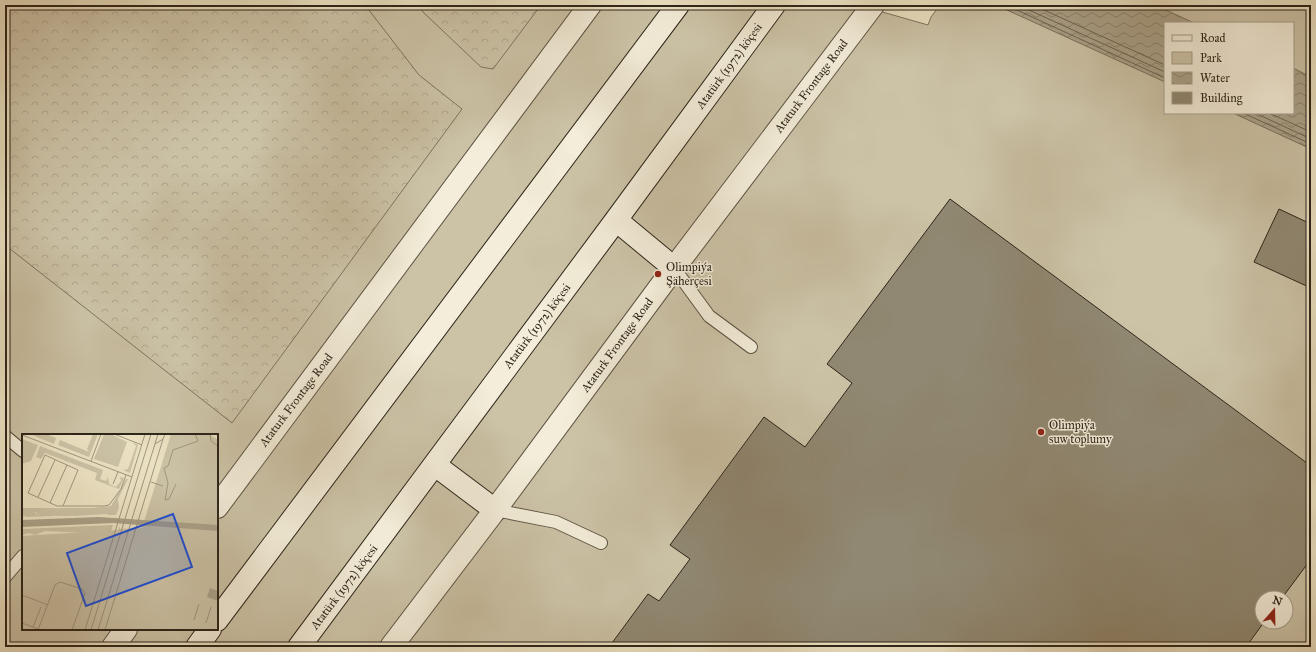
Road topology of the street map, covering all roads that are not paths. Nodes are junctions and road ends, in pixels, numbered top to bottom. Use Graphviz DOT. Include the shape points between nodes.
graph roads {
  1 [pos="590,5"];
  2 [pos="678,5"];
  3 [pos="774,5"];
  4 [pos="873,5"];
  5 [pos="616,220"];
  6 [pos="674,268"];
  7 [pos="751,348"];
  8 [pos="5,436"];
  9 [pos="22,450"];
  10 [pos="435,465"];
  11 [pos="218,506"];
  12 [pos="495,510"];
  13 [pos="601,543"];
  14 [pos="22,557"];
  15 [pos="5,577"];
  16 [pos="218,619"];
  17 [pos="125,630"];
  18 [pos="209,630"];
  19 [pos="112,647"];
  20 [pos="197,647"];
  21 [pos="299,647"];
  22 [pos="391,647"];
  1 -- 11 [label="main road, Ataturk Frontage Road"];
  2 -- 16 [label="main road"];
  3 -- 5 [label="main road, Atatürk (1972) köçesi"];
  4 -- 6 [label="main road, Ataturk Frontage Road"];
  5 -- 6 [label="main road"];
  5 -- 10 [label="main road, Atatürk (1972) köçesi"];
  6 -- 7 [label="lane" via="710,316"];
  6 -- 12 [label="main road, Ataturk Frontage Road"];
  8 -- 9 [label="lane"];
  10 -- 12 [label="main road"];
  10 -- 21 [label="main road, Atatürk (1972) köçesi"];
  12 -- 13 [label="lane" via="556,522"];
  12 -- 22 [label="main road, Ataturk Frontage Road"];
  14 -- 15 [label="lane"];
  17 -- 19 [label="main road"];
  18 -- 20 [label="main road"];
}
